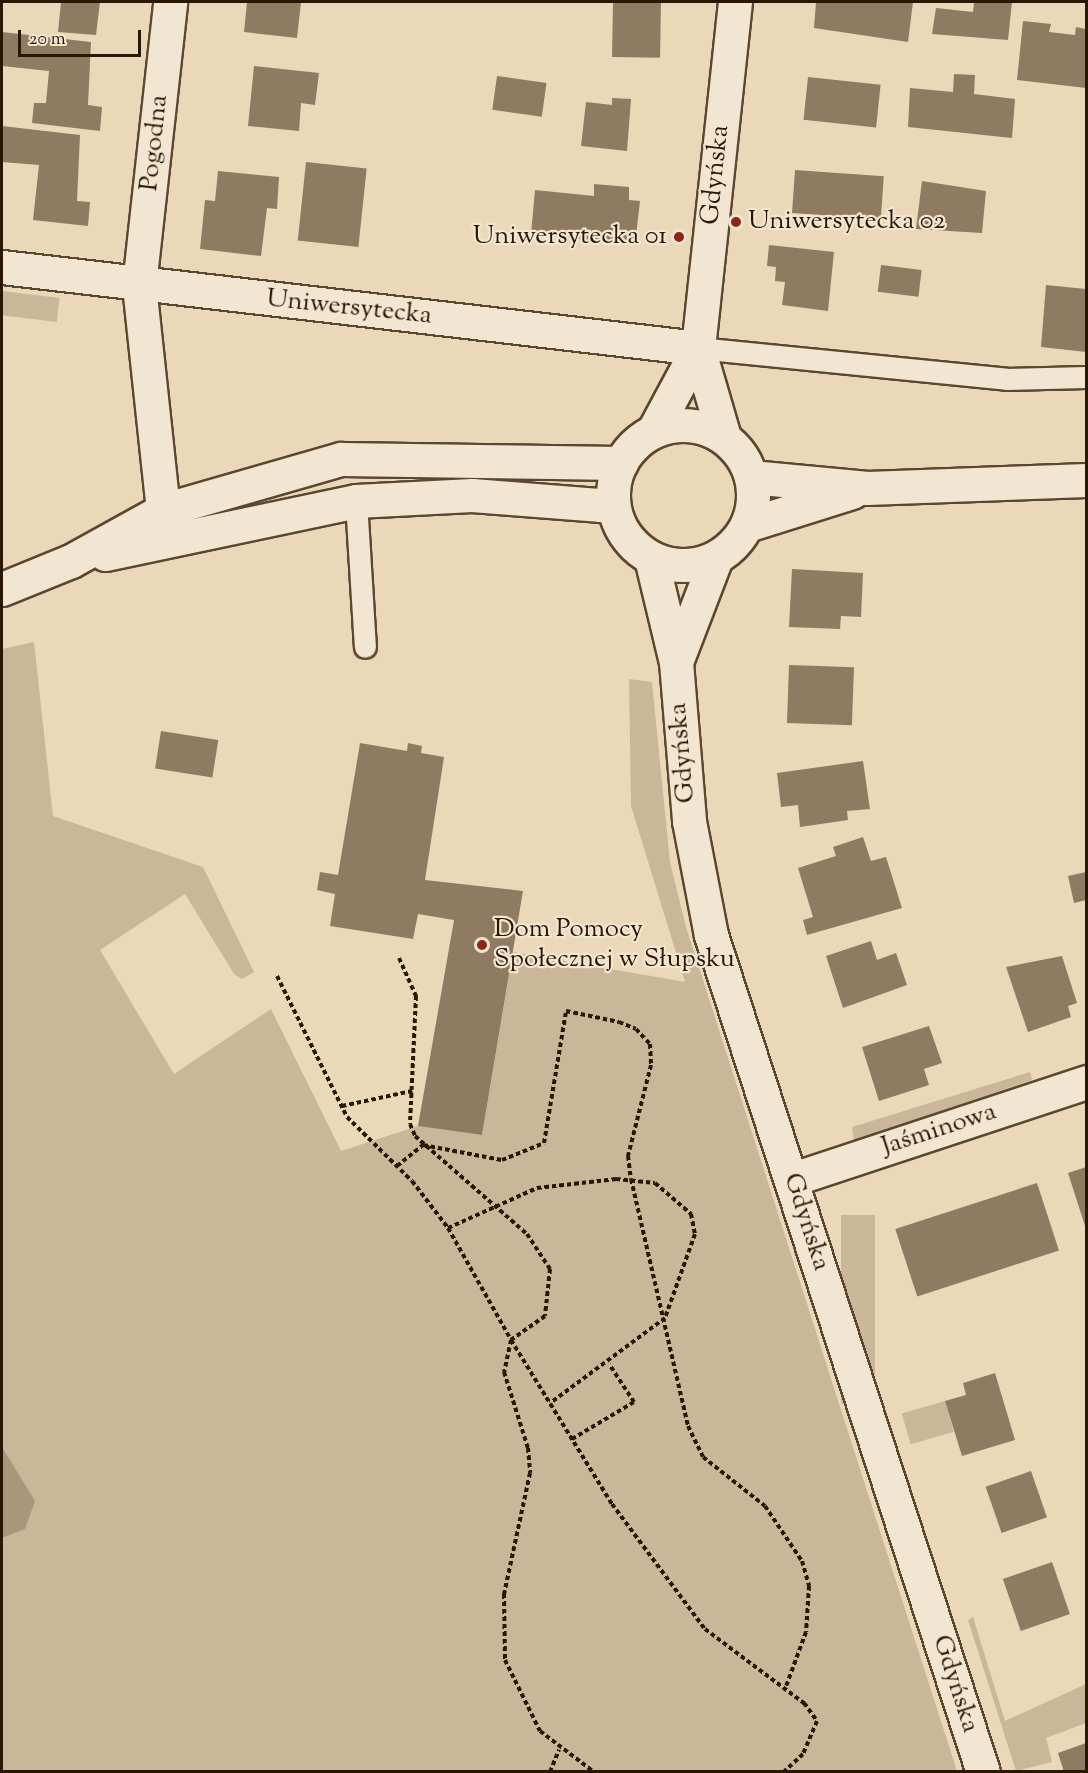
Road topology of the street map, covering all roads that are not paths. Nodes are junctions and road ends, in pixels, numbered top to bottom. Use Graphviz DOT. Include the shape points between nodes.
graph roads {
  1 [pos="170,2"];
  2 [pos="735,2"];
  3 [pos="2,267"];
  4 [pos="139,285"];
  5 [pos="698,348"];
  6 [pos="1086,377"];
  7 [pos="654,430"];
  8 [pos="724,437"];
  9 [pos="621,463"];
  10 [pos="752,477"];
  11 [pos="1086,480"];
  12 [pos="867,488"];
  13 [pos="356,501"];
  14 [pos="613,506"];
  15 [pos="163,510"];
  16 [pos="747,525"];
  17 [pos="651,558"];
  18 [pos="716,558"];
  19 [pos="71,561"];
  20 [pos="2,589"];
  21 [pos="365,647"];
  22 [pos="676,662"];
  23 [pos="1086,1082"];
  24 [pos="792,1179"];
  25 [pos="983,1772"];
  1 -- 4 [label="street, Pogodna"];
  2 -- 5 [label="street, Gdyńska"];
  3 -- 4 [label="street, Uniwersytecka"];
  4 -- 5 [label="street, Uniwersytecka"];
  4 -- 15 [label="street, Pogodna"];
  5 -- 6 [label="lane" via="1006,379"];
  5 -- 7 [label="street, Gdyńska"];
  5 -- 8 [label="street, Gdyńska"];
  7 -- 8 [label="street" via="702,427"];
  7 -- 9 [label="street"];
  8 -- 10 [label="street"];
  9 -- 14 [label="street"];
  9 -- 15 [label="street" via="341,459"];
  10 -- 12 [label="street"];
  10 -- 16 [label="street" via="754,502"];
  11 -- 12 [label="street"];
  12 -- 16 [label="street"];
  13 -- 14 [label="street" via="472,495"];
  13 -- 19 [label="street"];
  13 -- 21 [label="lane"];
  14 -- 17 [label="street" via="633,545"];
  15 -- 19 [label="street"];
  16 -- 18 [label="street"];
  17 -- 18 [label="street" via="672,565"];
  17 -- 22 [label="street, Gdyńska"];
  18 -- 22 [label="street, Gdyńska"];
  19 -- 20 [label="street"];
  22 -- 24 [label="street, Gdyńska" via="689,821 711,934"];
  23 -- 24 [label="street, Jaśminowa"];
  24 -- 25 [label="street, Gdyńska"];
}
